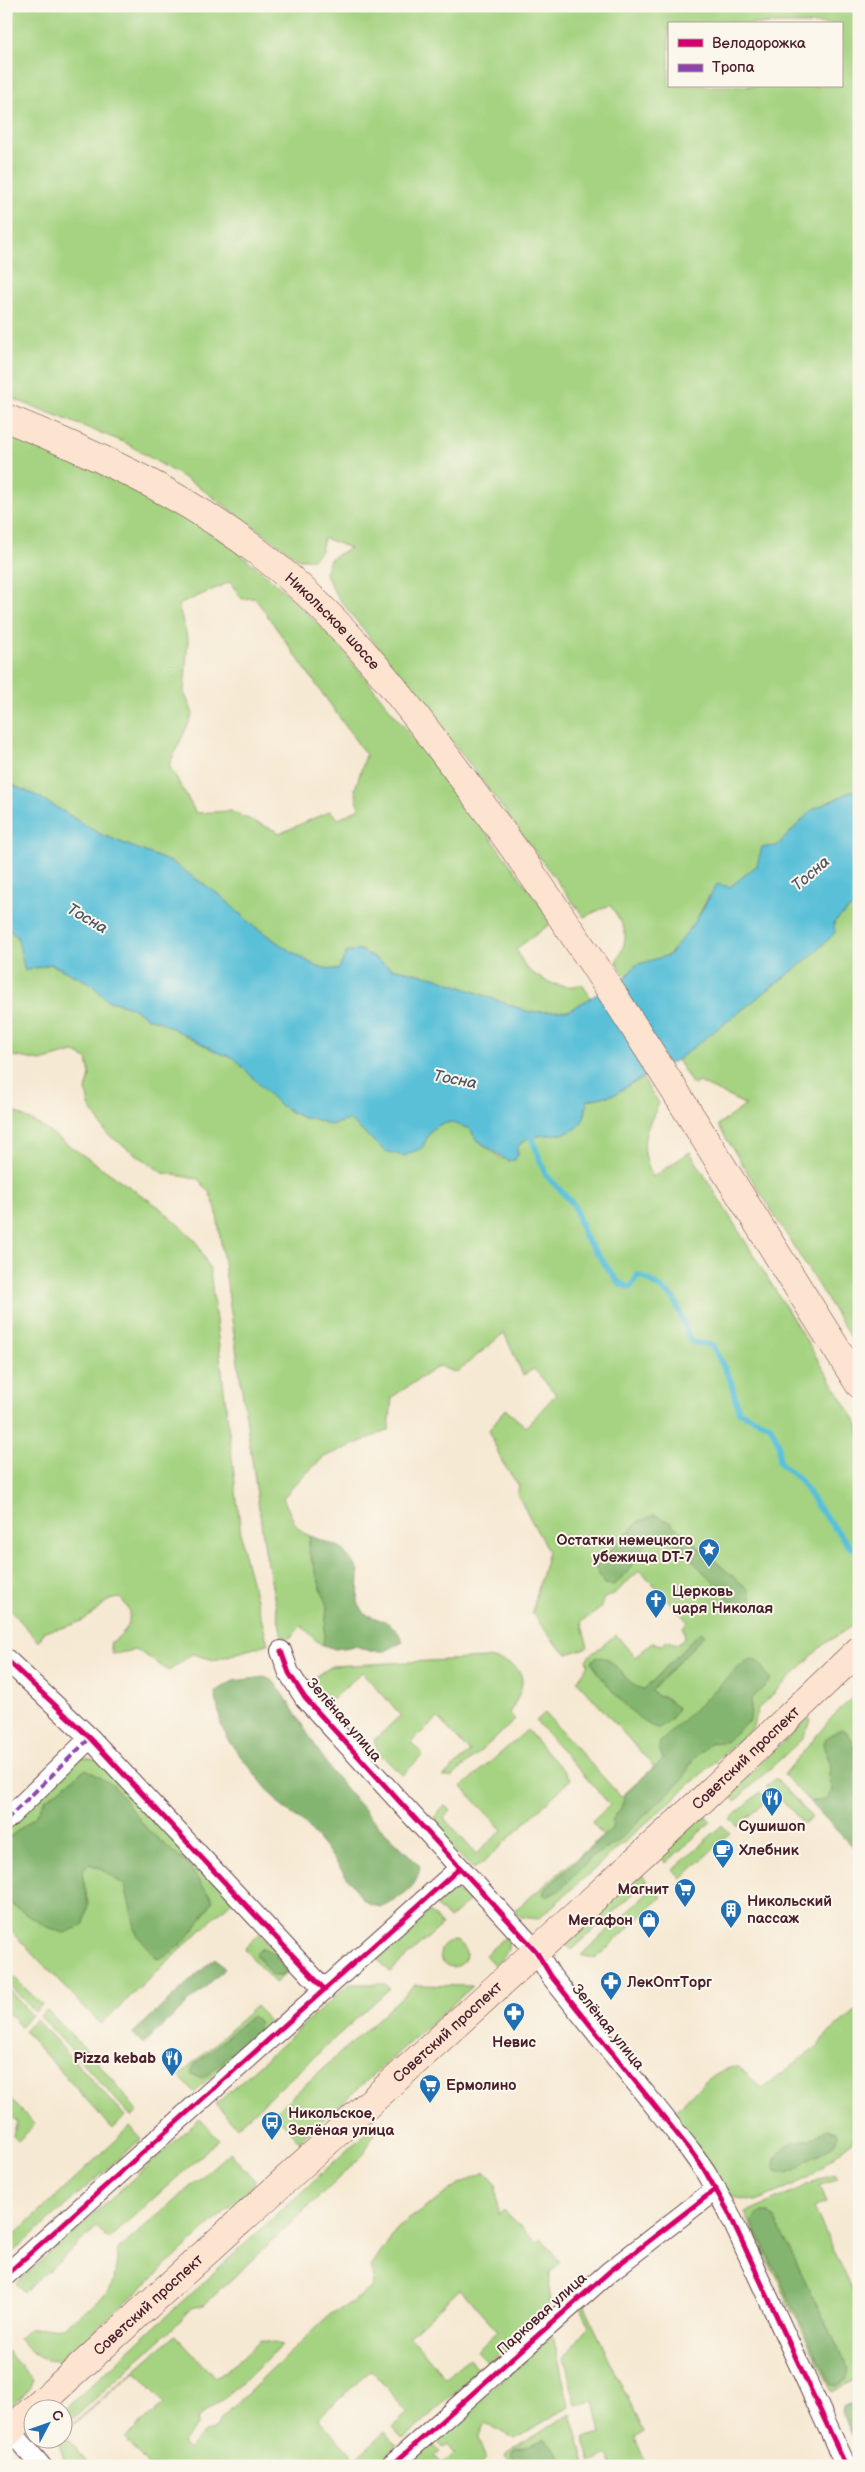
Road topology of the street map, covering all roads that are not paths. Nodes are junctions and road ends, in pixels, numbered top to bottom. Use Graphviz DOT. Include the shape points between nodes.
graph roads {
  1 [pos="6,418"];
  2 [pos="859,1384"];
  3 [pos="859,1650"];
  4 [pos="281,1651"];
  5 [pos="6,1659"];
  6 [pos="90,1738"];
  7 [pos="6,1820"];
  8 [pos="460,1868"];
  9 [pos="536,1951"];
  10 [pos="325,1990"];
  11 [pos="716,2189"];
  12 [pos="6,2275"];
  13 [pos="44,2400"];
  14 [pos="22,2420"];
  15 [pos="8,2432"];
  16 [pos="41,2466"];
  17 [pos="391,2466"];
  18 [pos="846,2466"];
  1 -- 2 [label="main road, Никольское шоссе" via="101,457 179,498 268,560 336,621 420,720 570,927"];
  3 -- 9 [label="main road, Советский проспект" via="703,1799"];
  4 -- 8 [label="street, Зелёная улица" via="289,1673 306,1698"];
  5 -- 6 [label="street"];
  6 -- 7 [label="street"];
  6 -- 10 [label="street"];
  8 -- 9 [label="street, Зелёная улица"];
  8 -- 10 [label="street"];
  9 -- 11 [label="street, Зелёная улица" via="551,1976 690,2150"];
  9 -- 13 [label="main road, Советский проспект"];
  10 -- 12 [label="street"];
  11 -- 17 [label="street, Парковая улица" via="609,2272"];
  11 -- 18 [label="street, Зелёная улица"];
  14 -- 15 [label="main road, Советский проспект"];
  15 -- 16 [label="street"];
}
